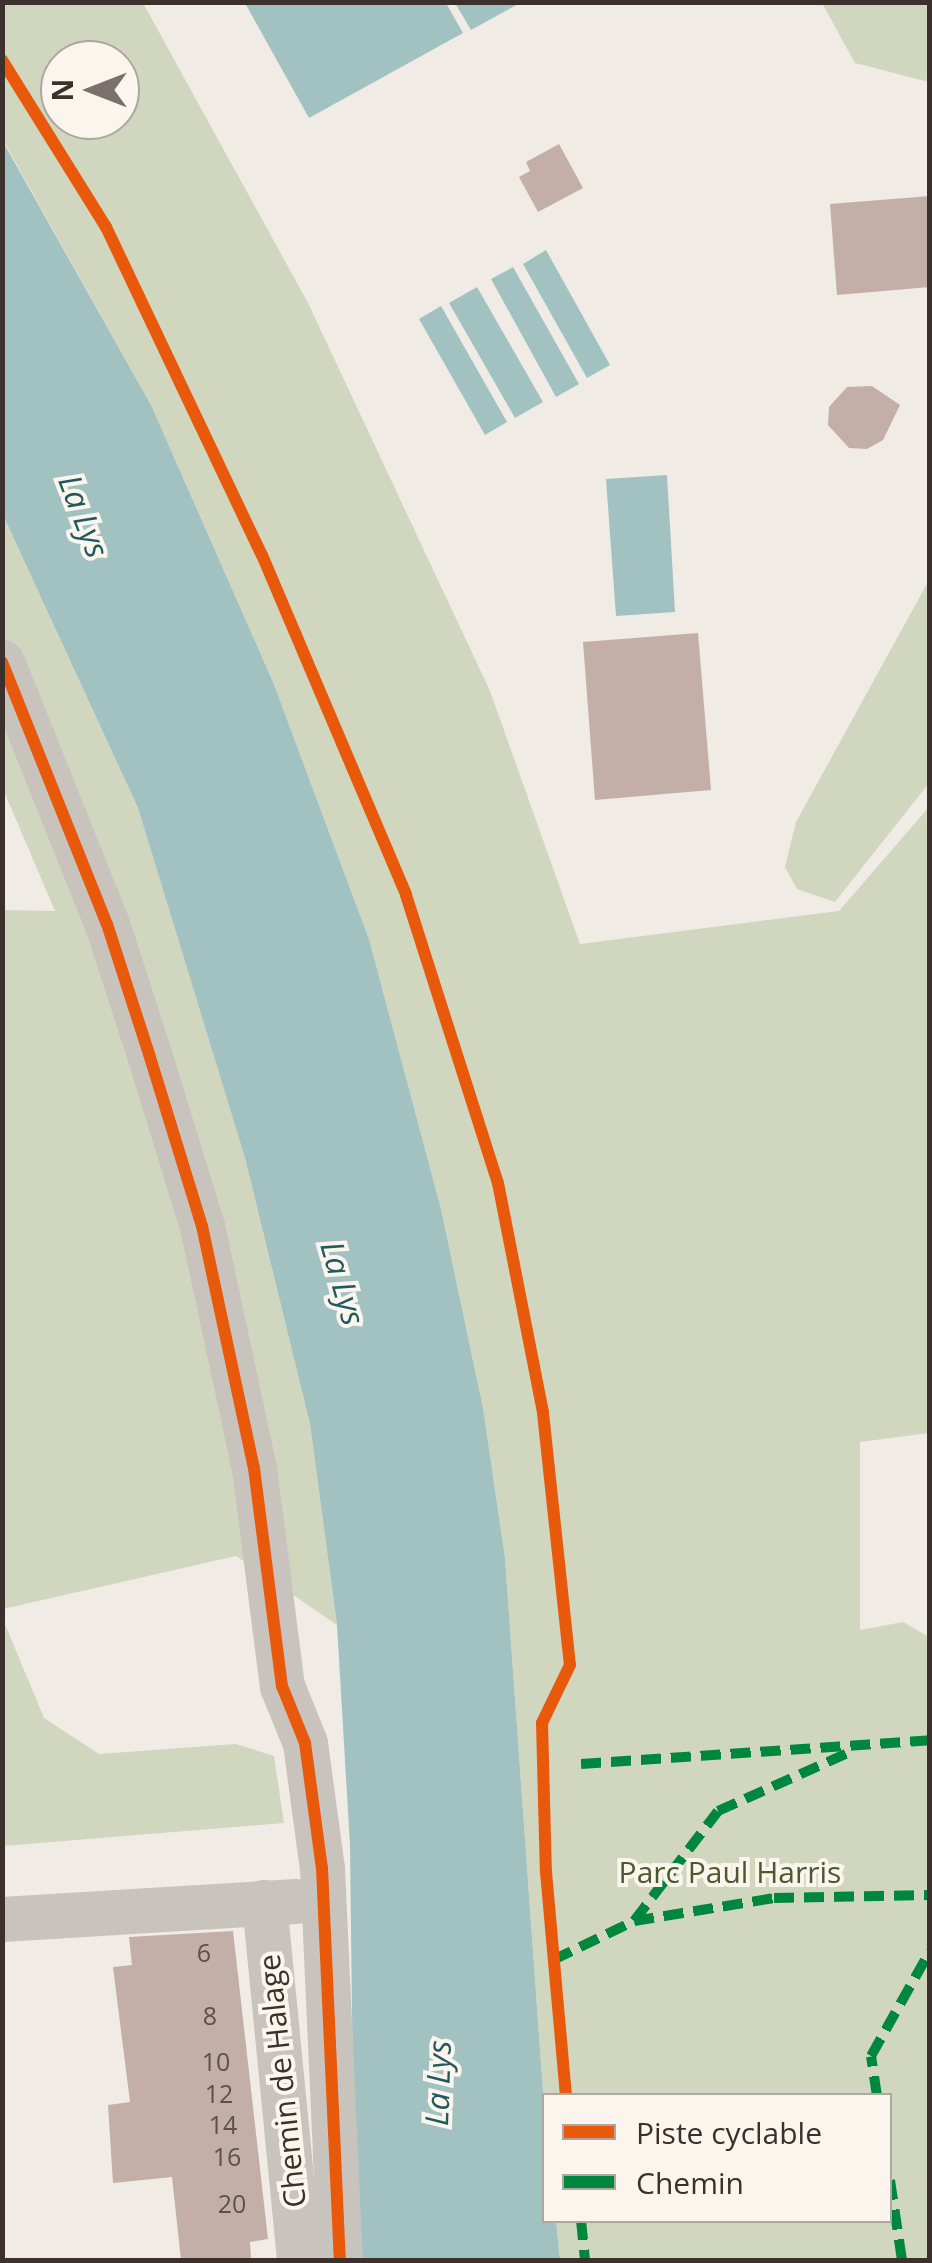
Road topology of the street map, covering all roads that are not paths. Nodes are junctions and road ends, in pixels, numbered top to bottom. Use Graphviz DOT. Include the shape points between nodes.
graph roads {
  1 [pos="2,662"];
  2 [pos="325,1900"];
  3 [pos="264,1902"];
  4 [pos="2,1919"];
  5 [pos="300,2260"];
  6 [pos="340,2260"];
  1 -- 2 [label="street" via="107,924 202,1226 254,1468 282,1686 307,1758"];
  2 -- 3 [label="street"];
  2 -- 6 [label="street"];
  3 -- 4 [label="street"];
  3 -- 5 [label="street, Chemin de Halage"];
}
